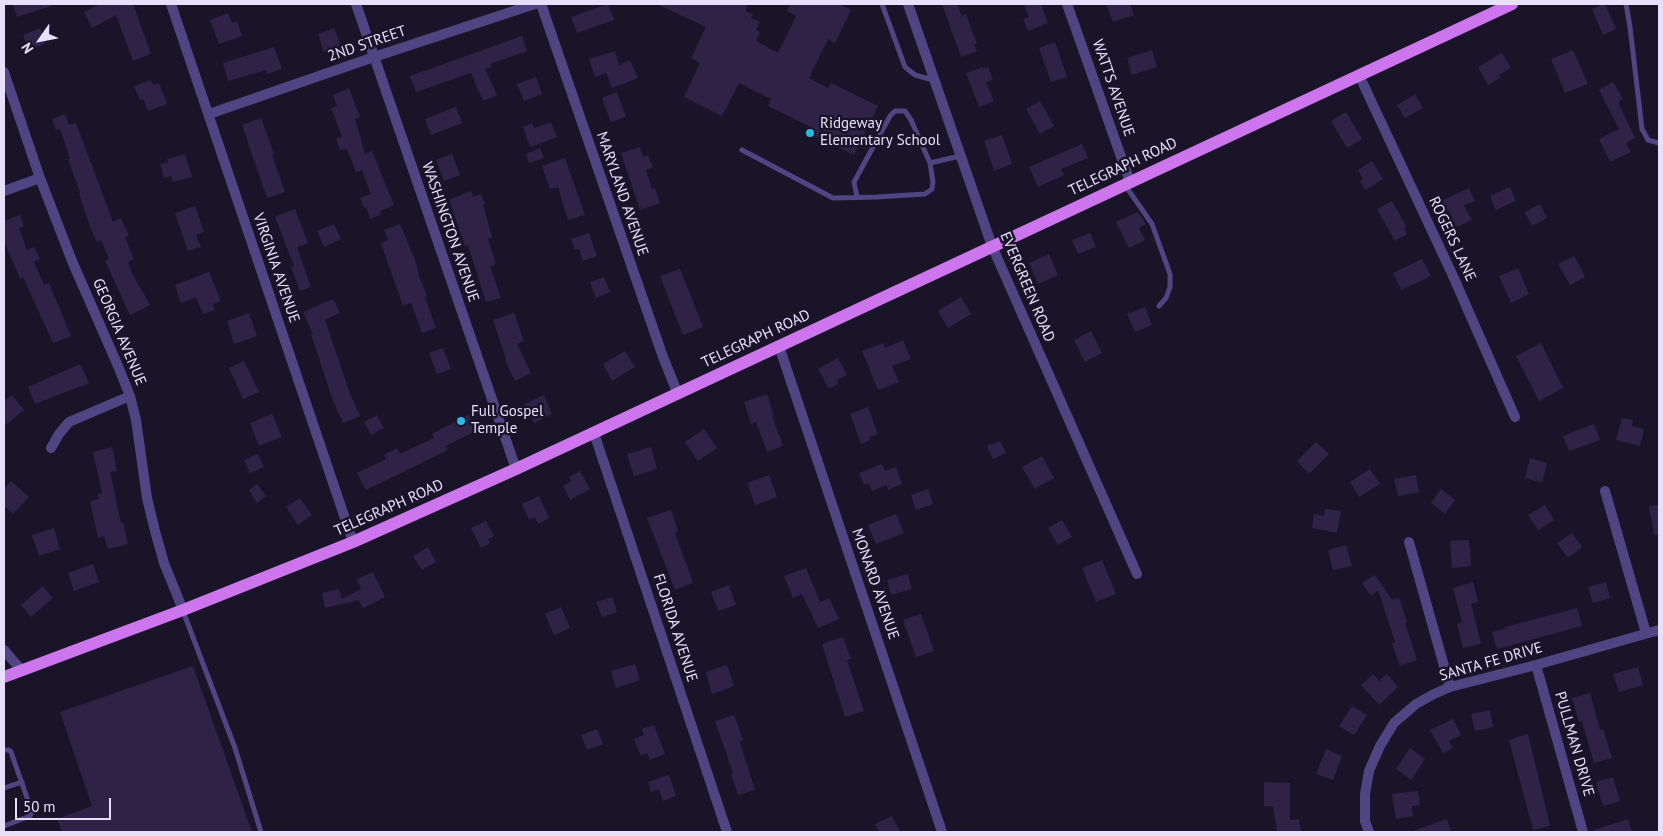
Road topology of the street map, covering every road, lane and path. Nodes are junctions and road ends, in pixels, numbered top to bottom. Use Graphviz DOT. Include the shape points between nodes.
graph roads {
  1 [pos="171,4"];
  2 [pos="356,4"];
  3 [pos="535,4"];
  4 [pos="541,4"];
  5 [pos="882,4"];
  6 [pos="908,4"];
  7 [pos="1068,4"];
  8 [pos="1512,4"];
  9 [pos="1626,4"];
  10 [pos="374,57"];
  11 [pos="4,72"];
  12 [pos="1359,75"];
  13 [pos="934,80"];
  14 [pos="209,114"];
  15 [pos="1659,143"];
  16 [pos="742,150"];
  17 [pos="961,156"];
  18 [pos="930,163"];
  19 [pos="40,178"];
  20 [pos="1127,183"];
  21 [pos="4,191"];
  22 [pos="857,197"];
  23 [pos="992,246"];
  24 [pos="1159,306"];
  25 [pos="780,346"];
  26 [pos="678,394"];
  27 [pos="130,396"];
  28 [pos="1515,417"];
  29 [pos="594,433"];
  30 [pos="50,448"];
  31 [pos="516,469"];
  32 [pos="1605,492"];
  33 [pos="352,542"];
  34 [pos="1409,542"];
  35 [pos="1136,574"];
  36 [pos="183,610"];
  37 [pos="1659,630"];
  38 [pos="1646,633"];
  39 [pos="4,650"];
  40 [pos="1536,665"];
  41 [pos="22,671"];
  42 [pos="4,677"];
  43 [pos="1450,687"];
  44 [pos="4,750"];
  45 [pos="22,782"];
  46 [pos="4,788"];
  47 [pos="4,826"];
  48 [pos="261,832"];
  49 [pos="727,832"];
  50 [pos="942,832"];
  51 [pos="1369,832"];
  52 [pos="1583,832"];
  1 -- 14 [label="street, VIRGINIA AVENUE"];
  2 -- 10 [label="street, WASHINGTON AVENUE"];
  3 -- 10 [label="street, 2ND STREET"];
  4 -- 26 [label="street, MARYLAND AVENUE"];
  5 -- 13 [label="lane" via="905,67 915,75"];
  6 -- 13 [label="street, EVERGREEN ROAD"];
  7 -- 20 [label="street, WATTS AVENUE"];
  8 -- 12 [label="main road, TELEGRAPH ROAD"];
  9 -- 15 [label="lane" via="1642,129 1648,140"];
  10 -- 14 [label="street, 2ND STREET"];
  10 -- 31 [label="street, WASHINGTON AVENUE"];
  11 -- 19 [label="street, GEORGIA AVENUE"];
  12 -- 20 [label="main road, TELEGRAPH ROAD"];
  12 -- 28 [label="street, ROGERS LANE"];
  13 -- 17 [label="street, EVERGREEN ROAD"];
  14 -- 33 [label="street, VIRGINIA AVENUE"];
  16 -- 22 [label="lane" via="833,198"];
  17 -- 18 [label="lane"];
  17 -- 23 [label="street, EVERGREEN ROAD"];
  18 -- 22 [label="lane" via="932,189 925,194"];
  18 -- 22 [label="lane" via="905,111 895,111 854,182"];
  19 -- 21 [label="street"];
  19 -- 27 [label="street, GEORGIA AVENUE"];
  20 -- 23 [label="main road, TELEGRAPH ROAD"];
  20 -- 24 [label="lane" via="1152,224 1170,274 1170,287"];
  23 -- 25 [label="main road, TELEGRAPH ROAD"];
  23 -- 35 [label="street, EVERGREEN ROAD"];
  25 -- 26 [label="main road, TELEGRAPH ROAD"];
  25 -- 50 [label="street, MONARD AVENUE"];
  26 -- 29 [label="main road, TELEGRAPH ROAD"];
  27 -- 30 [label="street" via="69,422"];
  27 -- 36 [label="street, GEORGIA AVENUE" via="155,531"];
  29 -- 31 [label="main road, TELEGRAPH ROAD"];
  29 -- 49 [label="street, FLORIDA AVENUE"];
  31 -- 33 [label="main road, TELEGRAPH ROAD"];
  32 -- 38 [label="street"];
  33 -- 36 [label="main road, TELEGRAPH ROAD"];
  34 -- 43 [label="street"];
  36 -- 41 [label="main road, TELEGRAPH ROAD"];
  36 -- 48 [label="lane" via="235,748"];
  37 -- 38 [label="street, SANTA FE DRIVE"];
  38 -- 40 [label="street, SANTA FE DRIVE"];
  39 -- 41 [label="street"];
  40 -- 43 [label="street, SANTA FE DRIVE"];
  40 -- 52 [label="street, PULLMAN DRIVE"];
  41 -- 42 [label="main road, TELEGRAPH ROAD"];
  43 -- 51 [label="street, SANTA FE DRIVE" via="1416,704 1394,723 1380,746 1369,771 1365,794"];
  44 -- 45 [label="lane" via="11,752"];
  45 -- 46 [label="lane"];
  45 -- 47 [label="lane" via="32,812 30,816"];
}
